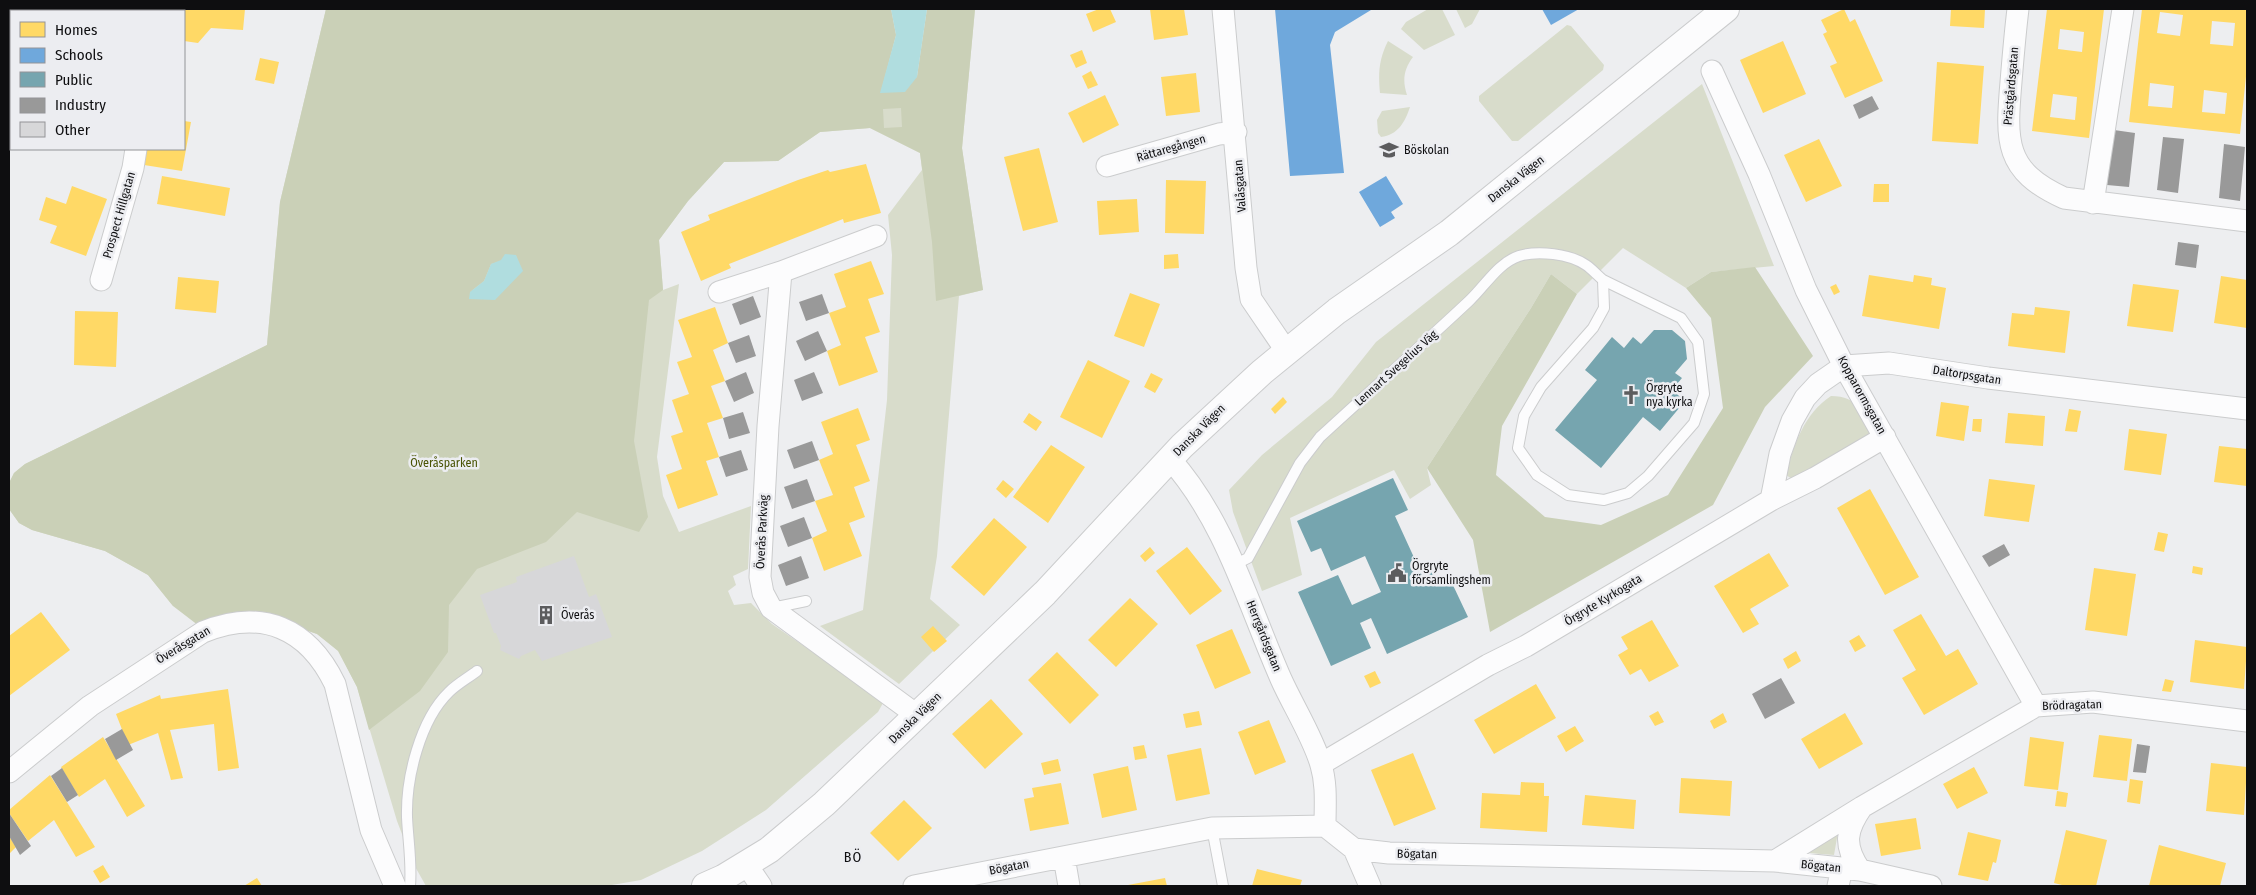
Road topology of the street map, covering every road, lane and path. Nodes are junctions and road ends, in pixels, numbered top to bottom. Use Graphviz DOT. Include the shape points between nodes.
graph roads {
  1 [pos="1726,9"];
  2 [pos="2018,9"];
  3 [pos="2123,9"];
  4 [pos="1229,10"];
  5 [pos="1712,71"];
  6 [pos="1236,132"];
  7 [pos="136,150"];
  8 [pos="1107,166"];
  9 [pos="2093,202"];
  10 [pos="2247,221"];
  11 [pos="876,236"];
  12 [pos="781,272"];
  13 [pos="101,280"];
  14 [pos="1603,280"];
  15 [pos="719,292"];
  16 [pos="1287,352"];
  17 [pos="1844,366"];
  18 [pos="2247,409"];
  19 [pos="1885,437"];
  20 [pos="1170,459"];
  21 [pos="1771,500"];
  22 [pos="1234,565"];
  23 [pos="806,602"];
  24 [pos="771,608"];
  25 [pos="477,671"];
  26 [pos="2036,706"];
  27 [pos="918,716"];
  28 [pos="2247,721"];
  29 [pos="1321,764"];
  30 [pos="9,772"];
  31 [pos="1862,807"];
  32 [pos="1324,826"];
  33 [pos="1212,828"];
  34 [pos="1354,849"];
  35 [pos="1064,857"];
  36 [pos="1775,861"];
  37 [pos="746,864"];
  38 [pos="1847,875"];
  39 [pos="395,886"];
  40 [pos="410,886"];
  41 [pos="705,886"];
  42 [pos="761,886"];
  43 [pos="914,886"];
  44 [pos="1069,886"];
  45 [pos="1223,886"];
  46 [pos="1370,886"];
  47 [pos="1931,886"];
  1 -- 16 [label="street, Danska Vägen" via="1449,233 1337,311"];
  2 -- 9 [label="street, Prästgårdsgatan" via="2007,130 2012,153 2026,175 2043,189 2064,198"];
  3 -- 9 [label="street"];
  4 -- 6 [label="street, Valåsgatan"];
  5 -- 17 [label="street, Kopparormsgatan" via="1806,290"];
  6 -- 8 [label="street, Rättaregången"];
  6 -- 16 [label="street, Valåsgatan" via="1251,299"];
  7 -- 13 [label="street, Prospect Hillgatan"];
  9 -- 10 [label="street, Prästgårdsgatan"];
  11 -- 12 [label="street"];
  12 -- 15 [label="street"];
  12 -- 24 [label="street, Överås Parkväg" via="760,554 760,577"];
  14 -- 14 [label="lane, Lennart Svegelius Väg" via="1604,308 1593,328 1541,387 1524,416 1518,448 1537,475 1568,495 1604,500 1628,493 1648,476 1694,423 1704,394 1698,342 1680,318"];
  14 -- 22 [label="lane, Lennart Svegelius Väg" via="1585,264 1571,258 1540,254 1510,260 1320,437 1300,463 1248,558"];
  16 -- 20 [label="street, Danska Vägen" via="1227,402"];
  17 -- 18 [label="street, Daltorpsgatan" via="1889,362 1988,378"];
  17 -- 19 [label="street, Kopparormsgatan"];
  17 -- 21 [label="street, Daltorpsgatan" via="1818,384 1805,398 1792,421 1780,454"];
  19 -- 21 [label="street, Örgryte Kyrkogata"];
  19 -- 26 [label="street, Kopparormsgatan"];
  20 -- 22 [label="street, Herrgårdsgatan" via="1198,495"];
  20 -- 27 [label="street, Danska Vägen" via="1045,593"];
  21 -- 29 [label="street, Örgryte Kyrkogata"];
  22 -- 29 [label="street, Herrgårdsgatan" via="1281,679"];
  23 -- 24 [label="lane"];
  24 -- 27 [label="street"];
  25 -- 40 [label="lane" via="449,692 436,709 415,756 407,802"];
  26 -- 28 [label="street, Brödragatan" via="2093,702"];
  26 -- 31 [label="street, Brödragatan"];
  27 -- 37 [label="street, Danska Vägen" via="786,837"];
  29 -- 32 [label="street, Herrgårdsgatan" via="1326,788"];
  30 -- 39 [label="street, Överåsgatan" via="90,706 196,635 222,624 242,621 277,627 299,637 326,664 335,684 371,830"];
  31 -- 36 [label="street, Brödragatan"];
  31 -- 38 [label="street" via="1850,825 1848,841 1854,861"];
  32 -- 33 [label="street, Bögatan"];
  32 -- 34 [label="street"];
  33 -- 35 [label="street, Bögatan"];
  33 -- 45 [label="lane"];
  34 -- 36 [label="street, Bögatan" via="1389,853"];
  34 -- 46 [label="street"];
  35 -- 43 [label="street, Bögatan"];
  35 -- 44 [label="street"];
  36 -- 38 [label="street, Bögatan"];
  37 -- 41 [label="street, Danska Vägen"];
  37 -- 42 [label="street"];
  38 -- 47 [label="street, Bögatan"];
}
